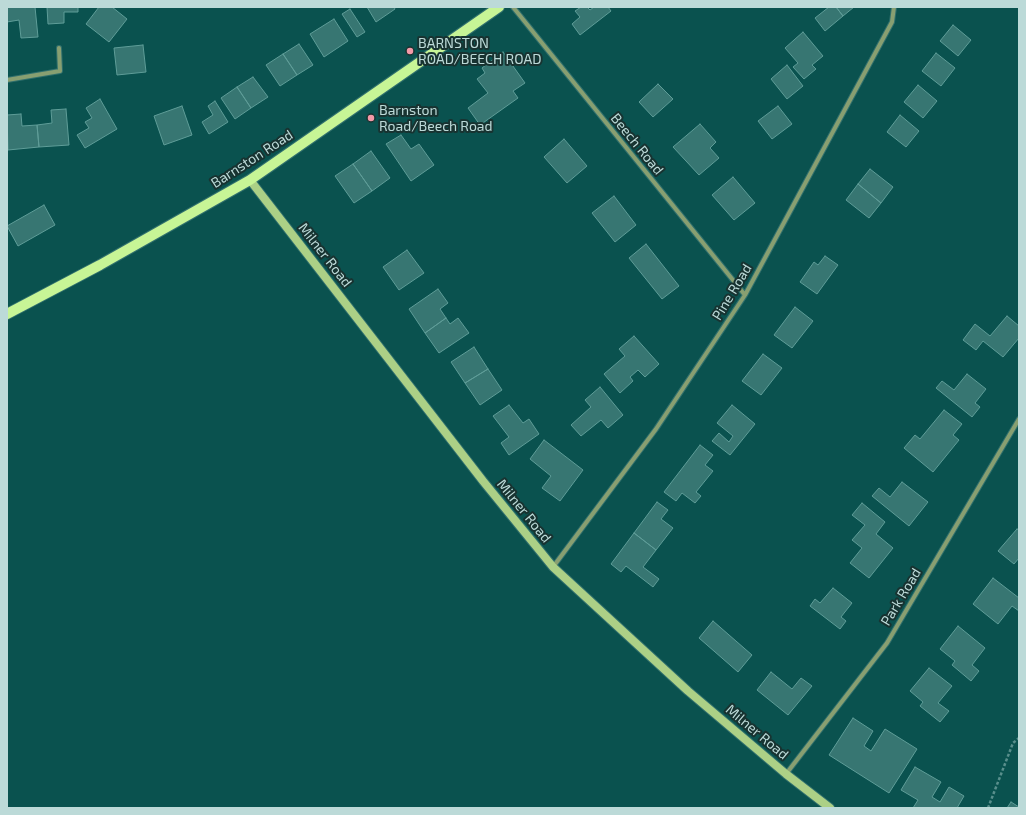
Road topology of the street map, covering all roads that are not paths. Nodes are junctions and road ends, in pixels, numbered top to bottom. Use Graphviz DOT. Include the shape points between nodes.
graph roads {
  1 [pos="499,7"];
  2 [pos="513,7"];
  3 [pos="894,7"];
  4 [pos="59,48"];
  5 [pos="7,80"];
  6 [pos="250,180"];
  7 [pos="745,295"];
  8 [pos="7,314"];
  9 [pos="1019,420"];
  10 [pos="553,567"];
  11 [pos="786,774"];
  12 [pos="830,808"];
  1 -- 6 [label="main road, Barnston Road"];
  2 -- 7 [label="street, Beech Road"];
  3 -- 7 [label="street, Pine Road" via="892,22"];
  4 -- 5 [label="street" via="60,71"];
  6 -- 8 [label="main road, Barnston Road" via="100,265"];
  6 -- 10 [label="street, Milner Road" via="483,481"];
  7 -- 10 [label="street, Pine Road" via="656,429"];
  9 -- 11 [label="street, Park Road" via="887,643"];
  10 -- 11 [label="street, Milner Road" via="688,691"];
  11 -- 12 [label="street, Milner Road"];
}
